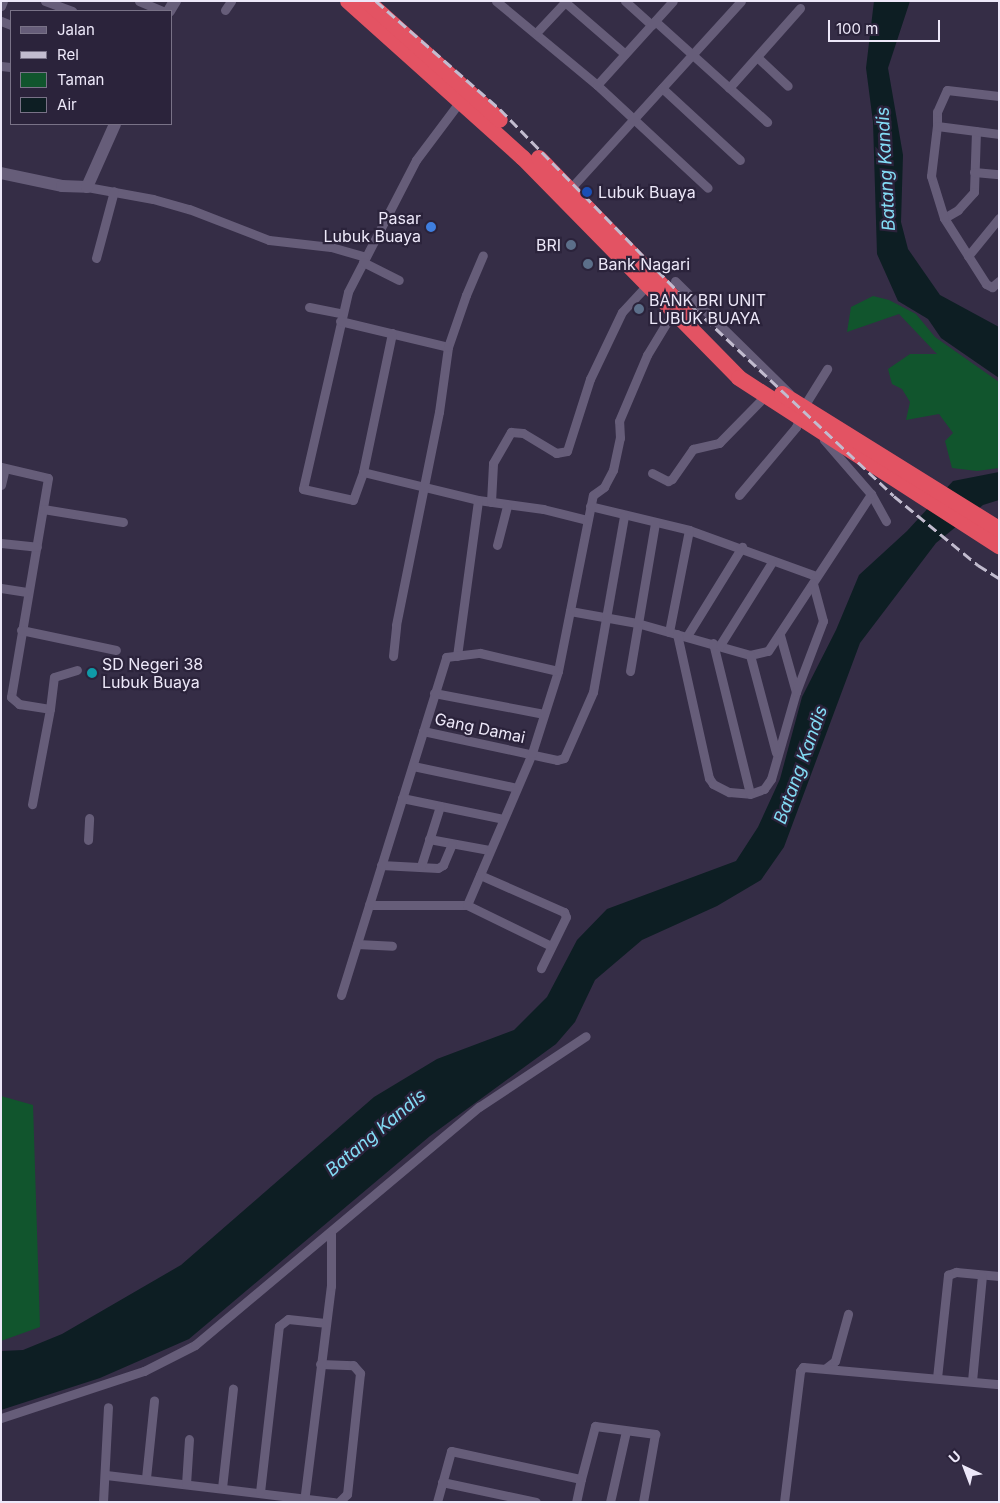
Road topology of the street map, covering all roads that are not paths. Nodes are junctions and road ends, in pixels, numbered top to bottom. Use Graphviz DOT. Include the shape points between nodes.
graph roads {
  1 [pos="3,1"];
  2 [pos="45,1"];
  3 [pos="139,1"];
  4 [pos="231,1"];
  5 [pos="348,1"];
  6 [pos="367,1"];
  7 [pos="625,1"];
  8 [pos="673,1"];
  9 [pos="741,1"];
  10 [pos="500,2"];
  11 [pos="565,2"];
  12 [pos="1,6"];
  13 [pos="800,8"];
  14 [pos="69,10"];
  15 [pos="161,10"];
  16 [pos="225,10"];
  17 [pos="653,23"];
  18 [pos="536,33"];
  19 [pos="625,54"];
  20 [pos="692,54"];
  21 [pos="757,56"];
  22 [pos="597,85"];
  23 [pos="788,86"];
  24 [pos="662,88"];
  25 [pos="728,88"];
  26 [pos="999,96"];
  27 [pos="461,100"];
  28 [pos="635,119"];
  29 [pos="767,122"];
  30 [pos="115,125"];
  31 [pos="937,126"];
  32 [pos="976,132"];
  33 [pos="999,134"];
  34 [pos="740,160"];
  35 [pos="974,172"];
  36 [pos="1,173"];
  37 [pos="999,174"];
  38 [pos="87,187"];
  39 [pos="708,188"];
  40 [pos="570,190"];
  41 [pos="114,191"];
  42 [pos="944,218"];
  43 [pos="999,218"];
  44 [pos="483,255"];
  45 [pos="968,256"];
  46 [pos="96,258"];
  47 [pos="628,259"];
  48 [pos="364,260"];
  49 [pos="644,279"];
  50 [pos="399,280"];
  51 [pos="675,281"];
  52 [pos="999,281"];
  53 [pos="309,307"];
  54 [pos="673,312"];
  55 [pos="340,317"];
  56 [pos="392,333"];
  57 [pos="448,347"];
  58 [pos="827,369"];
  59 [pos="766,396"];
  60 [pos="803,412"];
  61 [pos="3,467"];
  62 [pos="363,472"];
  63 [pos="652,473"];
  64 [pos="1,485"];
  65 [pos="424,486"];
  66 [pos="871,494"];
  67 [pos="739,495"];
  68 [pos="478,500"];
  69 [pos="491,502"];
  70 [pos="507,506"];
  71 [pos="590,506"];
  72 [pos="43,509"];
  73 [pos="624,516"];
  74 [pos="587,520"];
  75 [pos="972,520"];
  76 [pos="886,521"];
  77 [pos="122,522"];
  78 [pos="655,523"];
  79 [pos="999,529"];
  80 [pos="689,530"];
  81 [pos="1,543"];
  82 [pos="497,545"];
  83 [pos="999,546"];
  84 [pos="37,547"];
  85 [pos="742,547"];
  86 [pos="772,562"];
  87 [pos="815,580"];
  88 [pos="1,588"];
  89 [pos="27,592"];
  90 [pos="570,611"];
  91 [pos="604,617"];
  92 [pos="637,623"];
  93 [pos="21,630"];
  94 [pos="673,633"];
  95 [pos="780,634"];
  96 [pos="687,636"];
  97 [pos="716,644"];
  98 [pos="116,650"];
  99 [pos="750,655"];
  100 [pos="393,656"];
  101 [pos="457,656"];
  102 [pos="77,670"];
  103 [pos="558,671"];
  104 [pos="630,671"];
  105 [pos="796,692"];
  106 [pos="434,693"];
  107 [pos="50,709"];
  108 [pos="544,714"];
  109 [pos="423,731"];
  110 [pos="532,753"];
  111 [pos="776,753"];
  112 [pos="413,766"];
  113 [pos="517,788"];
  114 [pos="750,794"];
  115 [pos="402,798"];
  116 [pos="32,804"];
  117 [pos="440,806"];
  118 [pos="88,818"];
  119 [pos="503,820"];
  120 [pos="429,839"];
  121 [pos="88,840"];
  122 [pos="452,844"];
  123 [pos="489,850"];
  124 [pos="381,865"];
  125 [pos="421,866"];
  126 [pos="480,875"];
  127 [pos="369,905"];
  128 [pos="466,905"];
  129 [pos="357,944"];
  130 [pos="392,946"];
  131 [pos="552,946"];
  132 [pos="541,968"];
  133 [pos="341,995"];
  134 [pos="586,1036"];
  135 [pos="331,1233"];
  136 [pos="982,1275"];
  137 [pos="999,1276"];
  138 [pos="848,1314"];
  139 [pos="325,1323"];
  140 [pos="320,1364"];
  141 [pos="826,1368"];
  142 [pos="937,1378"];
  143 [pos="972,1381"];
  144 [pos="999,1384"];
  145 [pos="233,1388"];
  146 [pos="154,1400"];
  147 [pos="108,1407"];
  148 [pos="1,1418"];
  149 [pos="626,1431"];
  150 [pos="189,1439"];
  151 [pos="106,1475"];
  152 [pos="146,1478"];
  153 [pos="581,1479"];
  154 [pos="442,1482"];
  155 [pos="186,1484"];
  156 [pos="222,1488"];
  157 [pos="260,1492"];
  158 [pos="304,1500"];
  159 [pos="103,1502"];
  160 [pos="334,1502"];
  161 [pos="339,1502"];
  162 [pos="437,1502"];
  163 [pos="536,1502"];
  164 [pos="576,1502"];
  165 [pos="610,1502"];
  166 [pos="643,1502"];
  167 [pos="784,1502"];
  1 -- 12 [label="street"];
  2 -- 14 [label="street"];
  3 -- 15 [label="street"];
  4 -- 16 [label="street"];
  5 -- 27 [label="highway"];
  6 -- 40 [label="highway" via="468,89"];
  7 -- 17 [label="street"];
  8 -- 17 [label="street"];
  9 -- 20 [label="street"];
  10 -- 18 [label="street"];
  11 -- 18 [label="street"];
  11 -- 19 [label="street"];
  13 -- 21 [label="street"];
  17 -- 19 [label="street"];
  17 -- 20 [label="street"];
  18 -- 22 [label="street"];
  19 -- 22 [label="street"];
  20 -- 24 [label="street"];
  20 -- 25 [label="street"];
  21 -- 23 [label="street"];
  21 -- 25 [label="street"];
  22 -- 28 [label="street"];
  24 -- 28 [label="street"];
  24 -- 34 [label="street"];
  25 -- 29 [label="street"];
  26 -- 31 [label="street" via="955,88 947,90 937,112"];
  27 -- 47 [label="highway"];
  27 -- 48 [label="street" via="416,160"];
  28 -- 39 [label="street"];
  28 -- 40 [label="street"];
  30 -- 38 [label="street"];
  31 -- 32 [label="street"];
  31 -- 42 [label="street" via="931,176"];
  32 -- 33 [label="street"];
  32 -- 35 [label="street"];
  35 -- 37 [label="street"];
  35 -- 42 [label="street" via="974,192 958,210"];
  36 -- 38 [label="street" via="62,186"];
  38 -- 41 [label="street"];
  40 -- 47 [label="highway"];
  41 -- 46 [label="street"];
  41 -- 48 [label="street" via="189,209 268,240 331,247"];
  42 -- 45 [label="street"];
  43 -- 45 [label="street"];
  44 -- 57 [label="street"];
  45 -- 52 [label="street" via="989,286"];
  47 -- 49 [label="highway"];
  48 -- 50 [label="street"];
  48 -- 55 [label="street"];
  49 -- 54 [label="highway"];
  49 -- 60 [label="highway" via="753,376"];
  49 -- 69 [label="street" via="622,312 594,370 567,451 556,453 523,433 511,432 493,463"];
  51 -- 60 [label="street"];
  53 -- 55 [label="street"];
  54 -- 59 [label="highway" via="739,378"];
  54 -- 71 [label="street" via="637,378 619,421 620,438 613,470 604,487 593,495"];
  55 -- 56 [label="street"];
  55 -- 62 [label="street" via="304,489 353,500"];
  56 -- 57 [label="street"];
  56 -- 62 [label="street"];
  57 -- 65 [label="street"];
  58 -- 60 [label="street"];
  59 -- 60 [label="highway"];
  59 -- 63 [label="street" via="719,443 693,449 672,479 668,481"];
  60 -- 66 [label="street"];
  60 -- 67 [label="street"];
  60 -- 75 [label="highway"];
  61 -- 64 [label="street"];
  61 -- 72 [label="street" via="48,478"];
  62 -- 65 [label="street"];
  65 -- 68 [label="street"];
  65 -- 100 [label="street" via="407,565"];
  66 -- 76 [label="street"];
  66 -- 87 [label="street"];
  68 -- 69 [label="street"];
  68 -- 101 [label="street"];
  69 -- 70 [label="street"];
  70 -- 74 [label="street" via="543,508"];
  70 -- 82 [label="street"];
  71 -- 73 [label="street"];
  71 -- 74 [label="street"];
  72 -- 77 [label="street"];
  72 -- 84 [label="street"];
  73 -- 78 [label="street"];
  73 -- 91 [label="street"];
  74 -- 90 [label="street"];
  75 -- 79 [label="highway"];
  75 -- 83 [label="highway"];
  78 -- 80 [label="street"];
  78 -- 92 [label="street"];
  80 -- 85 [label="street"];
  80 -- 94 [label="street"];
  81 -- 84 [label="street"];
  84 -- 89 [label="street"];
  85 -- 86 [label="street"];
  85 -- 96 [label="street"];
  86 -- 87 [label="street"];
  86 -- 97 [label="street"];
  87 -- 95 [label="street"];
  87 -- 105 [label="street" via="823,621"];
  88 -- 89 [label="street"];
  89 -- 93 [label="street"];
  90 -- 91 [label="street"];
  90 -- 103 [label="street"];
  91 -- 92 [label="street"];
  91 -- 110 [label="street, Gang Damai" via="593,692 564,758 557,760"];
  92 -- 94 [label="street"];
  92 -- 104 [label="street"];
  93 -- 98 [label="street"];
  93 -- 107 [label="street" via="11,697 18,704"];
  94 -- 96 [label="street"];
  94 -- 114 [label="street" via="709,778 713,784 729,792"];
  95 -- 99 [label="street" via="768,651"];
  95 -- 105 [label="street"];
  96 -- 97 [label="street"];
  97 -- 99 [label="street"];
  97 -- 114 [label="street"];
  99 -- 111 [label="street"];
  101 -- 103 [label="street" via="480,652"];
  101 -- 106 [label="street" via="446,657"];
  102 -- 107 [label="street" via="54,677"];
  103 -- 108 [label="street"];
  105 -- 111 [label="street"];
  106 -- 108 [label="street"];
  106 -- 109 [label="street"];
  107 -- 116 [label="street"];
  108 -- 110 [label="street"];
  109 -- 110 [label="street, Gang Damai"];
  109 -- 112 [label="street"];
  110 -- 113 [label="street"];
  111 -- 114 [label="street" via="768,785"];
  112 -- 113 [label="street"];
  112 -- 115 [label="street"];
  113 -- 119 [label="street"];
  115 -- 117 [label="street"];
  115 -- 124 [label="street"];
  117 -- 119 [label="street"];
  117 -- 120 [label="street"];
  118 -- 121 [label="street"];
  119 -- 123 [label="street"];
  120 -- 122 [label="street"];
  120 -- 125 [label="street"];
  122 -- 123 [label="street"];
  122 -- 125 [label="street" via="442,867"];
  123 -- 126 [label="street"];
  124 -- 125 [label="street"];
  124 -- 127 [label="street"];
  126 -- 128 [label="street"];
  126 -- 131 [label="street" via="564,912 566,917"];
  127 -- 128 [label="street"];
  127 -- 129 [label="street"];
  128 -- 131 [label="street"];
  129 -- 130 [label="street"];
  129 -- 133 [label="street"];
  131 -- 132 [label="street"];
  134 -- 135 [label="street" via="479,1107"];
  135 -- 139 [label="street" via="332,1271"];
  135 -- 148 [label="street" via="220,1327 175,1358 90,1391"];
  136 -- 137 [label="street"];
  136 -- 142 [label="street" via="956,1272 946,1278"];
  136 -- 143 [label="street"];
  138 -- 141 [label="street" via="835,1361"];
  139 -- 140 [label="street"];
  139 -- 157 [label="street" via="288,1319 279,1326"];
  140 -- 158 [label="street"];
  140 -- 161 [label="street" via="353,1365 360,1373 346,1494"];
  141 -- 142 [label="street"];
  141 -- 167 [label="street" via="806,1366 800,1371"];
  142 -- 143 [label="street"];
  143 -- 144 [label="street"];
  145 -- 156 [label="street"];
  146 -- 152 [label="street"];
  147 -- 151 [label="street"];
  149 -- 153 [label="street" via="593,1428"];
  149 -- 165 [label="street"];
  149 -- 166 [label="street" via="656,1436"];
  150 -- 155 [label="street"];
  151 -- 152 [label="street"];
  151 -- 159 [label="street"];
  152 -- 155 [label="street"];
  153 -- 154 [label="street" via="450,1451"];
  153 -- 164 [label="street"];
  154 -- 162 [label="street"];
  154 -- 163 [label="street"];
  155 -- 156 [label="street"];
  156 -- 157 [label="street"];
  157 -- 158 [label="street"];
  158 -- 160 [label="street"];
}
